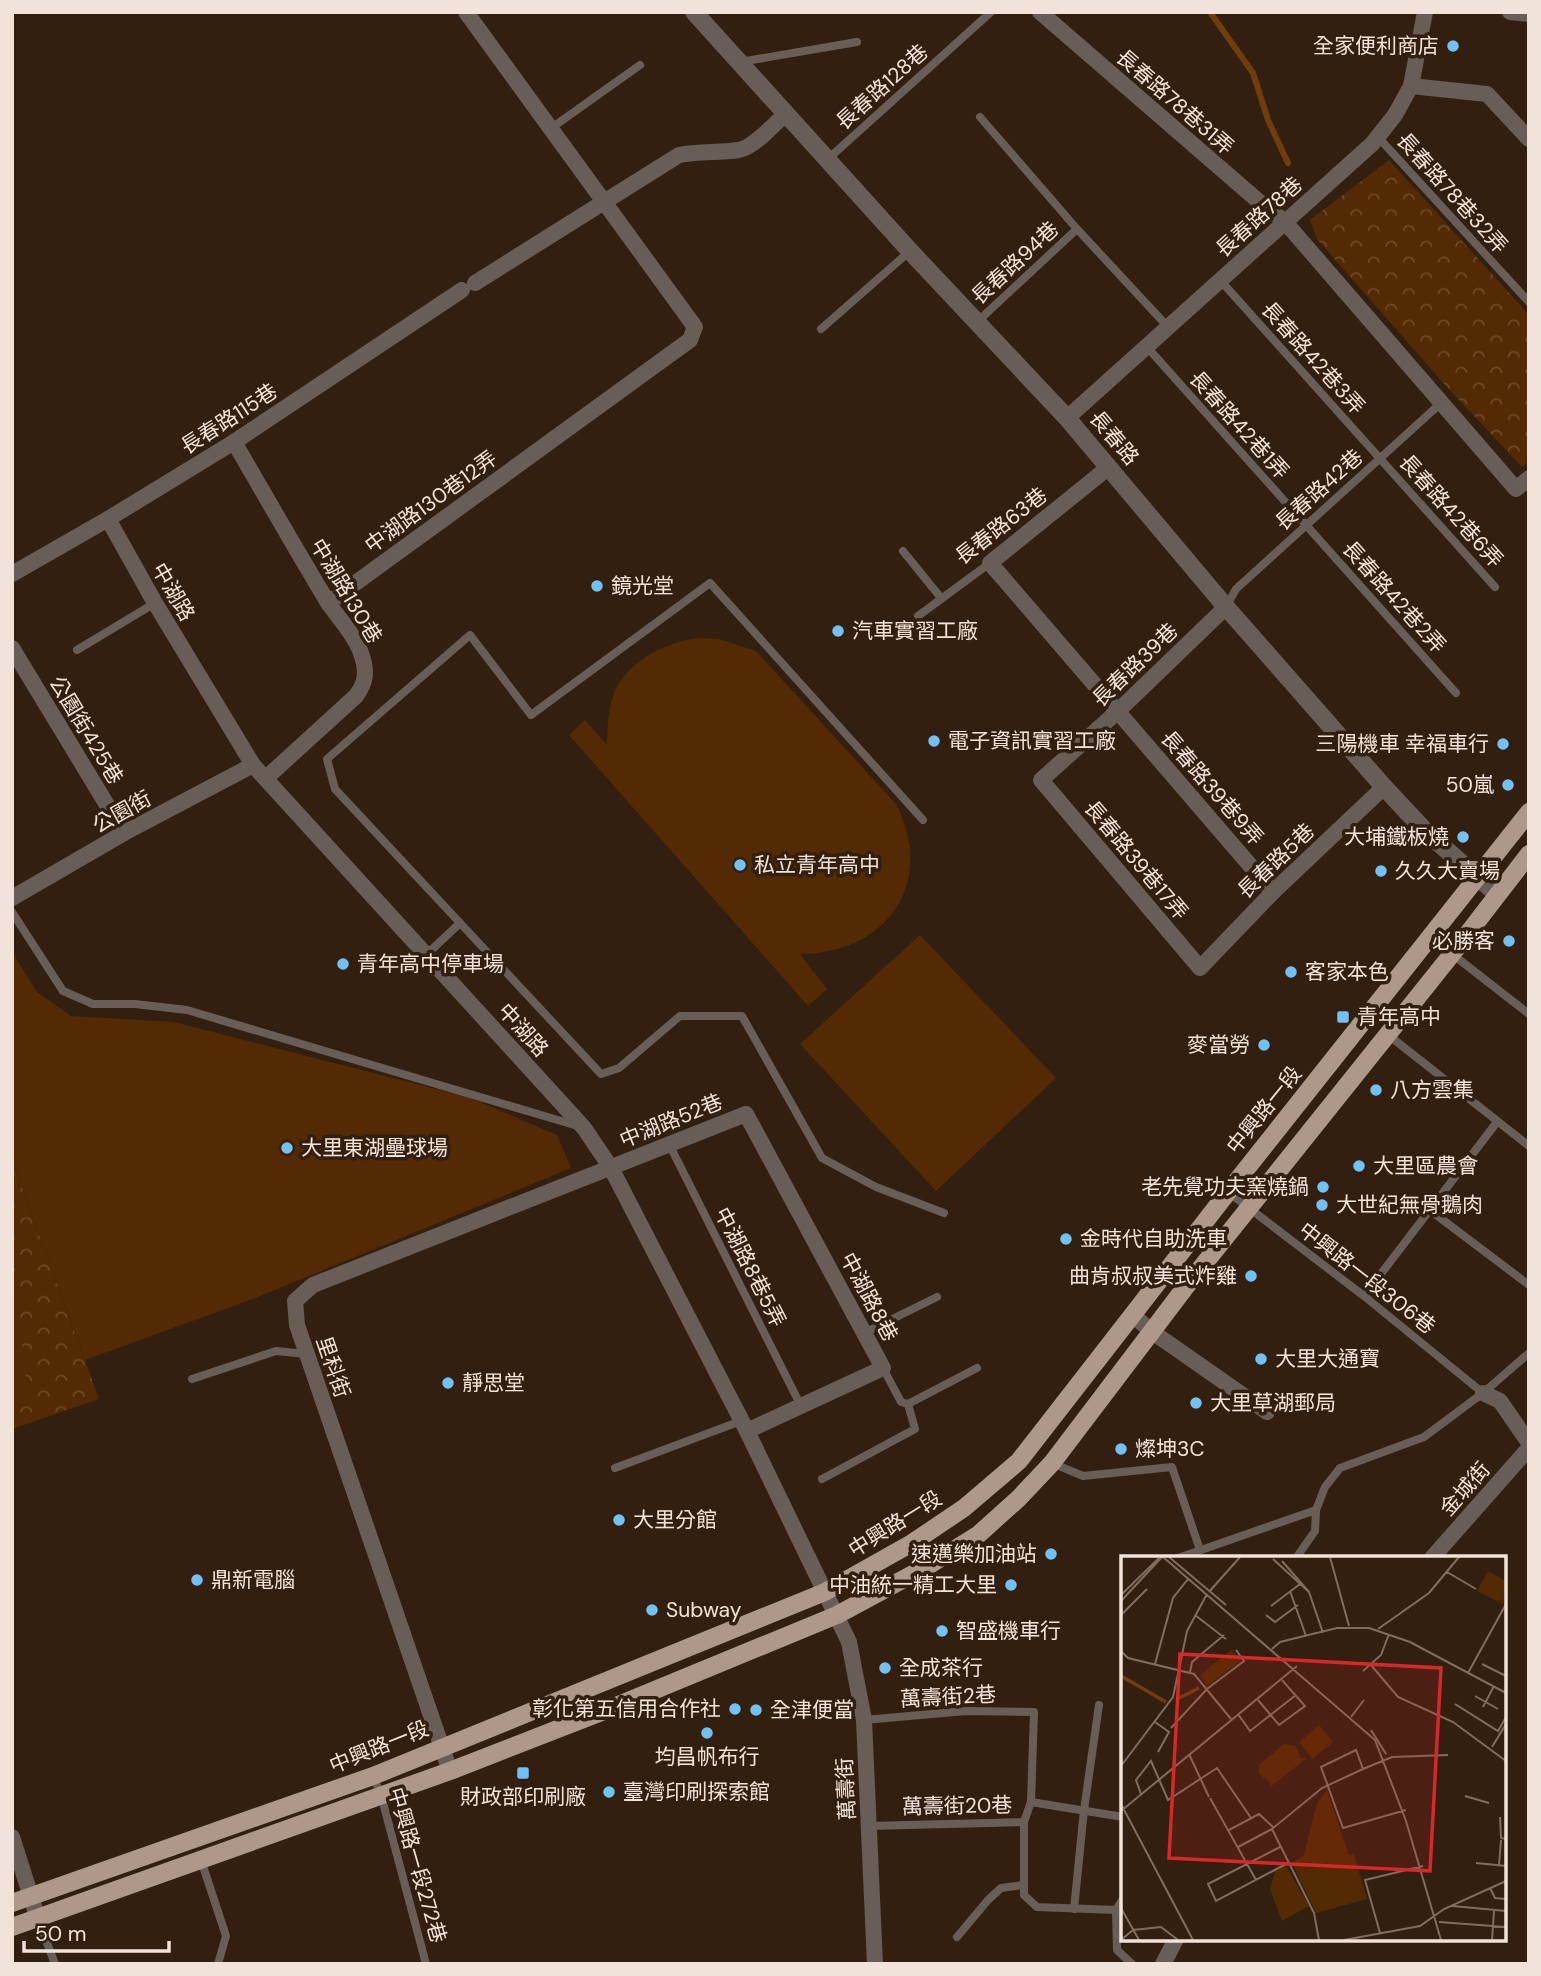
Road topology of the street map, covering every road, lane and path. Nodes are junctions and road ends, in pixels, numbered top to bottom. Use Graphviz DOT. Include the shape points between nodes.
graph roads {
  1 [pos="466,12"];
  2 [pos="694,12"];
  3 [pos="991,12"];
  4 [pos="1040,12"];
  5 [pos="1424,12"];
  6 [pos="1510,12"];
  7 [pos="1529,14"];
  8 [pos="857,41"];
  9 [pos="740,62"];
  10 [pos="640,65"];
  11 [pos="1411,86"];
  12 [pos="786,113"];
  13 [pos="980,117"];
  14 [pos="550,129"];
  15 [pos="1378,138"];
  16 [pos="1529,139"];
  17 [pos="828,159"];
  18 [pos="605,203"];
  19 [pos="1285,222"];
  20 [pos="1077,229"];
  21 [pos="910,251"];
  22 [pos="1220,280"];
  23 [pos="1529,302"];
  24 [pos="977,322"];
  25 [pos="1168,327"];
  26 [pos="821,329"];
  27 [pos="1146,347"];
  28 [pos="1441,403"];
  29 [pos="1067,418"];
  30 [pos="233,442"];
  31 [pos="1380,458"];
  32 [pos="1109,467"];
  33 [pos="1529,478"];
  34 [pos="108,519"];
  35 [pos="1306,525"];
  36 [pos="903,551"];
  37 [pos="990,563"];
  38 [pos="12,573"];
  39 [pos="1495,587"];
  40 [pos="941,598"];
  41 [pos="155,603"];
  42 [pos="328,603"];
  43 [pos="1226,607"];
  44 [pos="918,616"];
  45 [pos="12,648"];
  46 [pos="77,650"];
  47 [pos="1456,693"];
  48 [pos="1118,712"];
  49 [pos="253,765"];
  50 [pos="266,778"];
  51 [pos="1041,779"];
  52 [pos="1384,787"];
  53 [pos="1529,812"];
  54 [pos="923,820"];
  55 [pos="124,834"];
  56 [pos="1529,854"];
  57 [pos="1478,878"];
  58 [pos="1273,892"];
  59 [pos="1497,894"];
  60 [pos="12,898"];
  61 [pos="12,912"];
  62 [pos="460,923"];
  63 [pos="1452,954"];
  64 [pos="426,955"];
  65 [pos="1200,968"];
  66 [pos="1529,1014"];
  67 [pos="1387,1034"];
  68 [pos="746,1114"];
  69 [pos="1497,1122"];
  70 [pos="584,1128"];
  71 [pos="669,1144"];
  72 [pos="1529,1146"];
  73 [pos="611,1168"];
  74 [pos="1228,1192"];
  75 [pos="1249,1208"];
  76 [pos="1431,1211"];
  77 [pos="944,1213"];
  78 [pos="1529,1284"];
  79 [pos="1364,1296"];
  80 [pos="937,1297"];
  81 [pos="1133,1315"];
  82 [pos="1151,1332"];
  83 [pos="864,1333"];
  84 [pos="1529,1353"];
  85 [pos="306,1354"];
  86 [pos="883,1368"];
  87 [pos="977,1368"];
  88 [pos="192,1378"];
  89 [pos="1483,1393"];
  90 [pos="908,1404"];
  91 [pos="801,1406"];
  92 [pos="1267,1412"];
  93 [pos="744,1426"];
  94 [pos="1529,1443"];
  95 [pos="1529,1448"];
  96 [pos="1052,1463"];
  97 [pos="615,1468"];
  98 [pos="822,1479"];
  99 [pos="1316,1510"];
  100 [pos="1199,1550"];
  101 [pos="1183,1556"];
  102 [pos="1297,1556"];
  103 [pos="1434,1556"];
  104 [pos="825,1592"];
  105 [pos="837,1615"];
  106 [pos="1099,1705"];
  107 [pos="1034,1712"];
  108 [pos="863,1720"];
  109 [pos="442,1747"];
  110 [pos="450,1771"];
  111 [pos="373,1776"];
  112 [pos="381,1796"];
  113 [pos="1031,1802"];
  114 [pos="1084,1810"];
  115 [pos="1121,1817"];
  116 [pos="1024,1822"];
  117 [pos="868,1826"];
  118 [pos="12,1837"];
  119 [pos="201,1860"];
  120 [pos="1023,1885"];
  121 [pos="31,1897"];
  122 [pos="1121,1902"];
  123 [pos="12,1903"];
  124 [pos="1074,1909"];
  125 [pos="1116,1910"];
  126 [pos="38,1919"];
  127 [pos="12,1927"];
  128 [pos="957,1937"];
  129 [pos="1175,1941"];
  130 [pos="55,1964"];
  131 [pos="218,1964"];
  132 [pos="426,1964"];
  133 [pos="875,1964"];
  134 [pos="1132,1964"];
  135 [pos="1163,1964"];
  1 -- 14 [label="street"];
  2 -- 9 [label="street, 長春路"];
  3 -- 17 [label="lane, 長春路128巷"];
  4 -- 19 [label="street, 長春路78巷31弄"];
  5 -- 11 [label="street, 長春路78巷"];
  6 -- 7 [label="street"];
  8 -- 9 [label="lane"];
  9 -- 12 [label="street, 長春路"];
  10 -- 14 [label="lane"];
  11 -- 15 [label="street, 長春路78巷"];
  11 -- 16 [label="street" via="1487,94"];
  12 -- 17 [label="street, 長春路"];
  12 -- 18 [label="street, 長春路115巷" via="741,150 679,155"];
  13 -- 20 [label="lane"];
  14 -- 18 [label="street"];
  15 -- 19 [label="street, 長春路78巷"];
  15 -- 23 [label="lane, 長春路78巷32弄"];
  17 -- 21 [label="street, 長春路"];
  18 -- 30 [label="street, 長春路115巷" via="469,286"];
  18 -- 42 [label="street, 中湖路130巷12弄" via="695,327 690,340"];
  19 -- 22 [label="street, 長春路78巷"];
  19 -- 28 [label="street, 長春路78巷31弄"];
  20 -- 24 [label="lane, 長春路94巷"];
  20 -- 25 [label="lane"];
  21 -- 24 [label="street, 長春路"];
  21 -- 26 [label="lane"];
  22 -- 25 [label="street, 長春路78巷"];
  22 -- 31 [label="lane, 長春路42巷3弄"];
  24 -- 29 [label="street, 長春路"];
  25 -- 27 [label="street, 長春路78巷"];
  27 -- 29 [label="street, 長春路78巷"];
  27 -- 35 [label="lane, 長春路42巷1弄"];
  28 -- 31 [label="lane, 長春路42巷"];
  28 -- 33 [label="street, 長春路78巷31弄" via="1516,489"];
  29 -- 32 [label="street, 長春路"];
  30 -- 34 [label="street, 長春路115巷"];
  30 -- 42 [label="street, 中湖路130巷"];
  31 -- 35 [label="lane, 長春路42巷"];
  31 -- 39 [label="lane, 長春路42巷6弄"];
  32 -- 37 [label="street, 長春路63巷"];
  32 -- 43 [label="street, 長春路"];
  34 -- 38 [label="street, 長春路115巷"];
  34 -- 41 [label="street, 中湖路"];
  35 -- 43 [label="lane, 長春路42巷" via="1236,589"];
  35 -- 47 [label="lane, 長春路42巷2弄"];
  36 -- 40 [label="lane"];
  37 -- 40 [label="lane, 長春路63巷"];
  37 -- 48 [label="street, 長春路39巷9弄"];
  40 -- 44 [label="lane, 長春路63巷"];
  41 -- 46 [label="lane"];
  41 -- 49 [label="street, 中湖路"];
  42 -- 50 [label="street, 中湖路130巷" via="361,652 363,687"];
  43 -- 48 [label="street, 長春路39巷"];
  43 -- 52 [label="street, 長春路"];
  45 -- 55 [label="street, 公園街425巷"];
  48 -- 51 [label="street, 長春路39巷"];
  48 -- 58 [label="street, 長春路39巷9弄"];
  49 -- 50 [label="street, 中湖路"];
  49 -- 55 [label="street, 公園街"];
  50 -- 64 [label="street, 中湖路"];
  51 -- 65 [label="street, 長春路39巷17弄"];
  52 -- 57 [label="street, 長春路"];
  52 -- 58 [label="street, 長春路5巷"];
  53 -- 57 [label="main road, 中興路一段"];
  54 -- 62 [label="lane" via="710,583 531,715 470,635 327,759 335,789"];
  55 -- 60 [label="street, 公園街"];
  56 -- 59 [label="main road"];
  57 -- 59 [label="street, 長春路"];
  57 -- 74 [label="main road, 中興路一段"];
  58 -- 65 [label="street, 長春路5巷"];
  59 -- 63 [label="main road"];
  61 -- 70 [label="lane" via="63,991 93,1004 187,1010"];
  62 -- 64 [label="lane"];
  62 -- 77 [label="lane" via="601,1074 619,1068 680,1016 742,1016 822,1158 876,1187"];
  63 -- 66 [label="lane"];
  63 -- 67 [label="main road"];
  64 -- 70 [label="street, 中湖路"];
  67 -- 69 [label="lane"];
  67 -- 75 [label="main road"];
  68 -- 71 [label="street, 中湖路52巷"];
  68 -- 83 [label="street, 中湖路8巷"];
  69 -- 72 [label="lane"];
  69 -- 76 [label="lane"];
  70 -- 73 [label="street, 中湖路"];
  71 -- 73 [label="street, 中湖路52巷"];
  71 -- 91 [label="lane, 中湖路8巷5弄"];
  73 -- 85 [label="street, 里科街" via="313,1285 295,1301"];
  73 -- 93 [label="street, 中湖路"];
  74 -- 75 [label="lane, 中興路一段306巷"];
  74 -- 81 [label="main road, 中興路一段"];
  75 -- 79 [label="lane, 中興路一段306巷"];
  75 -- 82 [label="main road"];
  76 -- 78 [label="lane"];
  76 -- 79 [label="lane"];
  79 -- 89 [label="lane, 中興路一段306巷"];
  80 -- 83 [label="lane"];
  81 -- 82 [label="street"];
  81 -- 104 [label="main road, 中興路一段" via="1019,1461 964,1508"];
  82 -- 92 [label="street"];
  82 -- 96 [label="main road"];
  83 -- 86 [label="street, 中湖路8巷"];
  84 -- 89 [label="lane"];
  85 -- 88 [label="lane" via="276,1351"];
  85 -- 109 [label="street, 里科街"];
  86 -- 90 [label="lane" via="901,1402"];
  86 -- 91 [label="street, 中湖路8巷"];
  87 -- 90 [label="lane"];
  89 -- 94 [label="street" via="1500,1401"];
  89 -- 99 [label="lane" via="1424,1437 1340,1468 1325,1487"];
  90 -- 98 [label="lane" via="915,1429"];
  91 -- 93 [label="street, 中湖路8巷"];
  93 -- 97 [label="lane"];
  93 -- 104 [label="street, 中湖路"];
  95 -- 103 [label="street, 金城街"];
  96 -- 100 [label="lane" via="1083,1476 1172,1467"];
  96 -- 105 [label="main road" via="979,1534"];
  99 -- 100 [label="lane"];
  99 -- 102 [label="lane" via="1315,1531"];
  100 -- 101 [label="lane"];
  104 -- 105 [label="street, 中湖路"];
  104 -- 109 [label="main road, 中興路一段"];
  105 -- 108 [label="street, 萬壽街" via="849,1642"];
  105 -- 110 [label="main road"];
  106 -- 114 [label="lane"];
  107 -- 108 [label="lane, 萬壽街2巷"];
  107 -- 113 [label="lane, 萬壽街20巷"];
  108 -- 117 [label="street, 萬壽街"];
  109 -- 110 [label="street, 里科街"];
  109 -- 111 [label="main road, 中興路一段"];
  110 -- 112 [label="main road"];
  111 -- 112 [label="lane, 中興路一段272巷"];
  111 -- 121 [label="main road, 中興路一段"];
  112 -- 119 [label="main road"];
  112 -- 132 [label="lane, 中興路一段272巷"];
  113 -- 114 [label="lane"];
  113 -- 116 [label="lane, 萬壽街20巷"];
  114 -- 115 [label="lane"];
  114 -- 124 [label="lane"];
  116 -- 117 [label="lane, 萬壽街20巷"];
  116 -- 120 [label="lane"];
  117 -- 133 [label="street, 萬壽街"];
  118 -- 121 [label="street"];
  119 -- 126 [label="main road"];
  119 -- 131 [label="lane" via="226,1936"];
  120 -- 124 [label="lane" via="1024,1895 1037,1907"];
  120 -- 128 [label="lane" via="1001,1888"];
  121 -- 123 [label="main road, 中興路一段"];
  121 -- 126 [label="street"];
  122 -- 125 [label="lane"];
  124 -- 125 [label="lane"];
  125 -- 134 [label="lane" via="1117,1950"];
  126 -- 127 [label="main road"];
  126 -- 130 [label="lane"];
  129 -- 135 [label="street"];
}
